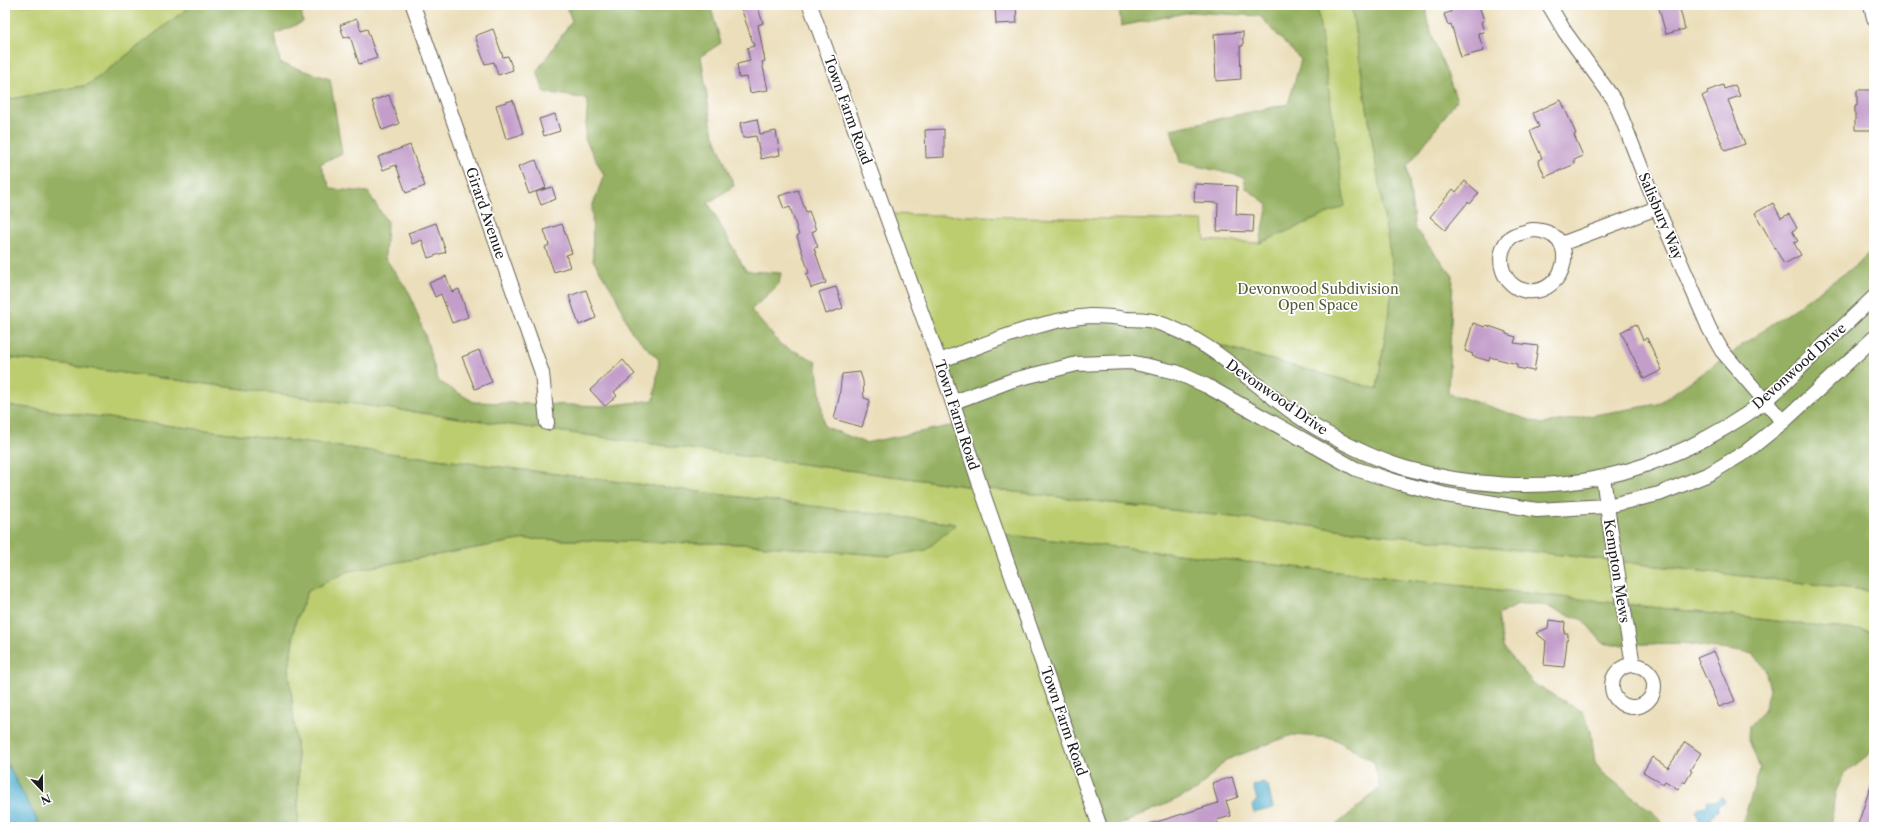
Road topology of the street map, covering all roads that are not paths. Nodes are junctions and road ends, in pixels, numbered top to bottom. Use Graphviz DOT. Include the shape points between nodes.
graph roads {
  1 [pos="413,5"];
  2 [pos="810,5"];
  3 [pos="1549,5"];
  4 [pos="1871,5"];
  5 [pos="1874,18"];
  6 [pos="1656,208"];
  7 [pos="1561,244"];
  8 [pos="1874,297"];
  9 [pos="1874,338"];
  10 [pos="939,361"];
  11 [pos="1765,401"];
  12 [pos="954,402"];
  13 [pos="1783,422"];
  14 [pos="547,424"];
  15 [pos="1603,477"];
  16 [pos="1607,506"];
  17 [pos="1633,665"];
  18 [pos="1100,827"];
  1 -- 14 [label="street, Girard Avenue" via="542,373"];
  2 -- 10 [label="street, Town Farm Road"];
  3 -- 6 [label="street, Salisbury Way" via="1565,32 1615,101"];
  4 -- 5 [label="street"];
  6 -- 7 [label="street"];
  6 -- 11 [label="street, Salisbury Way" via="1722,351"];
  7 -- 7 [label="street" via="1554,235 1543,230 1532,230 1512,236 1501,254 1503,274 1516,288 1527,291 1546,288 1561,272 1564,260"];
  8 -- 11 [label="street, Devonwood Drive"];
  9 -- 13 [label="street, Devonwood Drive"];
  10 -- 12 [label="street, Town Farm Road"];
  10 -- 15 [label="street, Devonwood Drive" via="1057,321 1091,316 1151,321 1190,337 1236,367 1322,431 1403,467 1449,479 1500,484 1550,484"];
  11 -- 13 [label="street, Salisbury Way"];
  11 -- 15 [label="street, Devonwood Drive" via="1718,432 1683,450"];
  12 -- 16 [label="street, Devonwood Drive" via="1012,380 1077,364 1130,362 1176,372 1207,386 1356,469 1400,483 1454,496 1537,510"];
  12 -- 18 [label="street, Town Farm Road" via="981,488"];
  13 -- 16 [label="street, Devonwood Drive" via="1747,451 1709,474 1660,494"];
  15 -- 16 [label="street, Kempton Mews"];
  16 -- 17 [label="street, Kempton Mews"];
}
